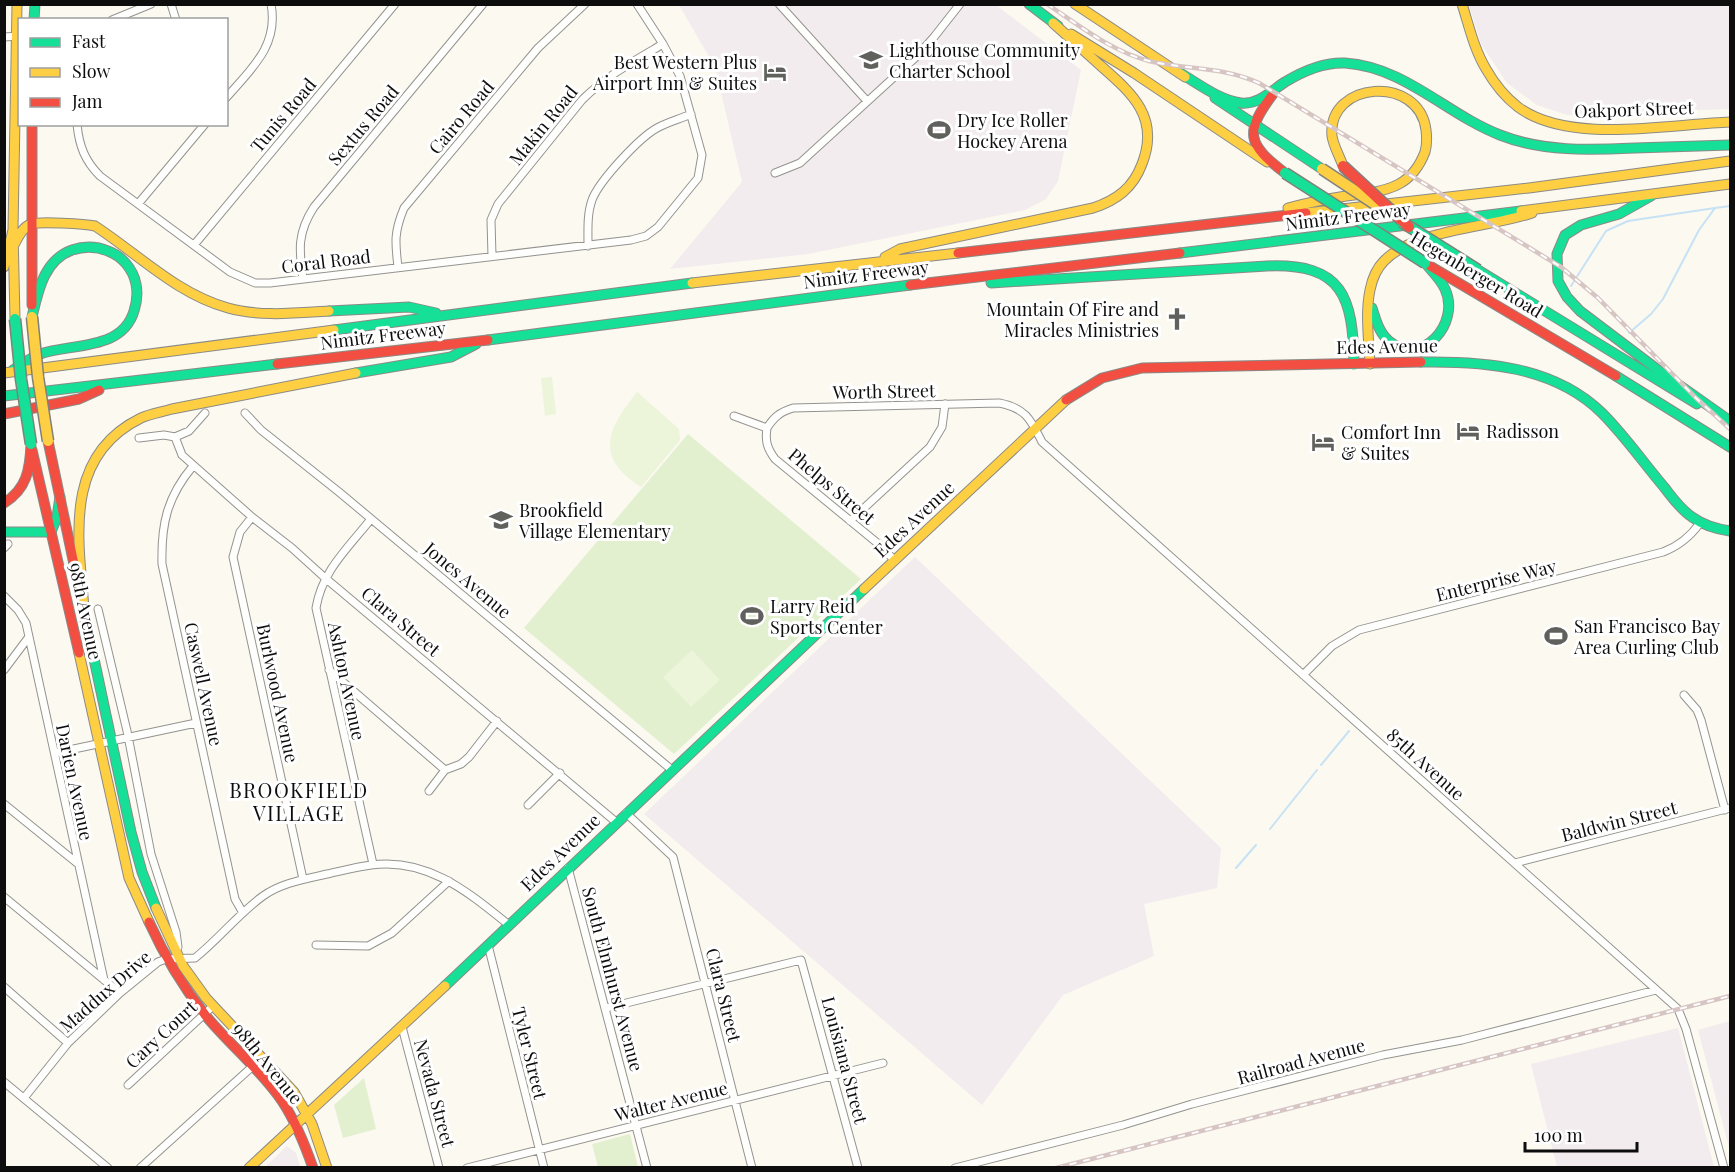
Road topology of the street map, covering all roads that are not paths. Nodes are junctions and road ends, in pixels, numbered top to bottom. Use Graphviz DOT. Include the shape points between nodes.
graph roads {
  1 [pos="17,4"];
  2 [pos="151,4"];
  3 [pos="271,4"];
  4 [pos="395,4"];
  5 [pos="483,4"];
  6 [pos="585,4"];
  7 [pos="637,4"];
  8 [pos="779,4"];
  9 [pos="960,4"];
  10 [pos="1029,4"];
  11 [pos="1075,4"];
  12 [pos="1462,4"];
  13 [pos="117,18"];
  14 [pos="1053,23"];
  15 [pos="18,36"];
  16 [pos="4,37"];
  17 [pos="663,44"];
  18 [pos="1180,73"];
  19 [pos="1287,81"];
  20 [pos="228,96"];
  21 [pos="867,101"];
  22 [pos="691,114"];
  23 [pos="1731,122"];
  24 [pos="1254,125"];
  25 [pos="32,126"];
  26 [pos="77,126"];
  27 [pos="203,126"];
  28 [pos="1731,145"];
  29 [pos="1731,162"];
  30 [pos="776,173"];
  31 [pos="1285,173"];
  32 [pos="1731,184"];
  33 [pos="1657,193"];
  34 [pos="138,204"];
  35 [pos="1544,207"];
  36 [pos="1261,217"];
  37 [pos="31,224"];
  38 [pos="1409,227"];
  39 [pos="13,230"];
  40 [pos="194,245"];
  41 [pos="588,246"];
  42 [pos="13,247"];
  43 [pos="492,256"];
  44 [pos="880,260"];
  45 [pos="1425,263"];
  46 [pos="4,267"];
  47 [pos="398,267"];
  48 [pos="303,279"];
  49 [pos="1372,286"];
  50 [pos="843,293"];
  51 [pos="443,315"];
  52 [pos="32,317"];
  53 [pos="486,340"];
  54 [pos="1354,364"];
  55 [pos="1370,364"];
  56 [pos="7,373"];
  57 [pos="114,384"];
  58 [pos="4,396"];
  59 [pos="945,404"];
  60 [pos="206,413"];
  61 [pos="245,413"];
  62 [pos="4,414"];
  63 [pos="734,416"];
  64 [pos="1731,422"];
  65 [pos="767,428"];
  66 [pos="1035,429"];
  67 [pos="175,437"];
  68 [pos="139,438"];
  69 [pos="31,444"];
  70 [pos="1731,447"];
  71 [pos="194,466"];
  72 [pos="60,497"];
  73 [pos="4,503"];
  74 [pos="252,517"];
  75 [pos="371,519"];
  76 [pos="850,521"];
  77 [pos="1700,523"];
  78 [pos="1731,531"];
  79 [pos="4,532"];
  80 [pos="51,532"];
  81 [pos="895,561"];
  82 [pos="324,577"];
  83 [pos="4,597"];
  84 [pos="98,609"];
  85 [pos="85,620"];
  86 [pos="28,638"];
  87 [pos="4,670"];
  88 [pos="329,670"];
  89 [pos="1303,675"];
  90 [pos="1684,695"];
  91 [pos="497,721"];
  92 [pos="196,723"];
  93 [pos="129,738"];
  94 [pos="112,741"];
  95 [pos="98,745"];
  96 [pos="55,753"];
  97 [pos="445,770"];
  98 [pos="672,770"];
  99 [pos="560,773"];
  100 [pos="429,791"];
  101 [pos="4,804"];
  102 [pos="528,805"];
  103 [pos="1728,809"];
  104 [pos="626,813"];
  105 [pos="616,822"];
  106 [pos="77,863"];
  107 [pos="1515,863"];
  108 [pos="373,864"];
  109 [pos="568,868"];
  110 [pos="303,879"];
  111 [pos="449,881"];
  112 [pos="4,897"];
  113 [pos="243,914"];
  114 [pos="509,925"];
  115 [pos="316,945"];
  116 [pos="488,945"];
  117 [pos="166,958"];
  118 [pos="179,958"];
  119 [pos="104,980"];
  120 [pos="706,983"];
  121 [pos="4,987"];
  122 [pos="1656,990"];
  123 [pos="120,993"];
  124 [pos="213,1006"];
  125 [pos="606,1008"];
  126 [pos="205,1014"];
  127 [pos="402,1027"];
  128 [pos="68,1043"];
  129 [pos="262,1057"];
  130 [pos="883,1063"];
  131 [pos="252,1066"];
  132 [pos="834,1076"];
  133 [pos="4,1082"];
  134 [pos="128,1085"];
  135 [pos="24,1098"];
  136 [pos="734,1101"];
  137 [pos="307,1114"];
  138 [pos="296,1125"];
  139 [pos="635,1125"];
  140 [pos="540,1149"];
  141 [pos="108,1167"];
  142 [pos="140,1167"];
  143 [pos="249,1167"];
  144 [pos="313,1167"];
  145 [pos="327,1167"];
  146 [pos="440,1167"];
  147 [pos="467,1167"];
  148 [pos="544,1167"];
  149 [pos="647,1167"];
  150 [pos="752,1167"];
  151 [pos="858,1167"];
  152 [pos="955,1167"];
  153 [pos="1724,1167"];
  1 -- 15 [label="main road, 98th Avenue"];
  2 -- 13 [label="street"];
  3 -- 20 [label="street" via="271,40"];
  4 -- 40 [label="street, Tunis Road"];
  5 -- 48 [label="street, Sextus Road" via="306,219 299,251"];
  6 -- 47 [label="street, Cairo Road" via="538,48 405,208 396,226"];
  7 -- 17 [label="street"];
  8 -- 21 [label="street"];
  9 -- 21 [label="street" via="925,48"];
  10 -- 14 [label="main road, Hegenberger Road"];
  11 -- 18 [label="main road, Hegenberger Road"];
  12 -- 23 [label="main road, Oakport Street" via="1480,57 1493,80 1516,104 1546,122 1598,130"];
  14 -- 31 [label="main road, Hegenberger Road"];
  14 -- 44 [label="main road" via="1127,89 1144,114 1148,131 1145,153 1129,188 1112,201 1093,208 900,249"];
  15 -- 16 [label="street"];
  15 -- 39 [label="main road, 98th Avenue"];
  17 -- 22 [label="street" via="680,76"];
  17 -- 43 [label="street, Makin Road" via="596,86 505,195 491,220"];
  18 -- 19 [label="main road" via="1244,104 1262,98"];
  18 -- 24 [label="main road, Hegenberger Road"];
  19 -- 24 [label="main road"];
  19 -- 28 [label="main road" via="1329,63 1368,66 1399,77 1483,128 1545,147 1581,150"];
  21 -- 30 [label="street" via="800,163"];
  22 -- 41 [label="street" via="642,138 600,184 592,198"];
  22 -- 41 [label="street, Coral Road" via="702,155 698,178 646,236"];
  24 -- 31 [label="main road" via="1253,138 1262,157"];
  24 -- 38 [label="main road, Hegenberger Road, bridge"];
  25 -- 37 [label="main road, 98th Avenue"];
  26 -- 34 [label="street, Coral Road" via="78,140 90,165"];
  27 -- 34 [label="street"];
  29 -- 36 [label="main road, Nimitz Freeway"];
  31 -- 45 [label="main road, Hegenberger Road, bridge"];
  32 -- 33 [label="main road, Nimitz Freeway"];
  33 -- 35 [label="main road, Nimitz Freeway"];
  33 -- 64 [label="main road" via="1616,215 1593,219 1568,233 1556,258 1560,288 1580,311"];
  34 -- 40 [label="street, Coral Road"];
  35 -- 49 [label="main road" via="1518,219 1412,244 1384,261"];
  35 -- 50 [label="main road, Nimitz Freeway"];
  36 -- 38 [label="main road, bridge" via="1304,204 1373,192 1400,184 1412,174 1426,149 1428,136 1420,112 1404,96 1382,89 1358,92 1346,100 1332,122 1331,134 1343,166"];
  36 -- 44 [label="main road, Nimitz Freeway"];
  37 -- 42 [label="main road"];
  37 -- 51 [label="main road" via="95,226 186,291 230,309 274,314 409,307"];
  37 -- 52 [label="main road, 98th Avenue"];
  38 -- 64 [label="main road, Hegenberger Road, bridge" via="1543,312"];
  39 -- 42 [label="main road, 98th Avenue"];
  39 -- 46 [label="main road"];
  40 -- 48 [label="street, Coral Road" via="242,279 270,283"];
  41 -- 43 [label="street, Coral Road"];
  42 -- 69 [label="main road, 98th Avenue, bridge" via="15,319"];
  43 -- 47 [label="street, Coral Road"];
  44 -- 51 [label="main road, Nimitz Freeway"];
  45 -- 49 [label="main road" via="1445,289 1449,310 1442,332 1424,347 1400,347 1379,333 1372,310"];
  45 -- 70 [label="main road, Hegenberger Road"];
  47 -- 48 [label="street, Coral Road"];
  49 -- 55 [label="main road" via="1367,317"];
  50 -- 53 [label="main road, Nimitz Freeway"];
  50 -- 54 [label="main road" via="1295,266 1318,272 1349,303"];
  51 -- 56 [label="main road, Nimitz Freeway"];
  52 -- 56 [label="main road" via="47,271 56,258 71,250 95,247 111,252 124,261 133,276 137,304 123,331 97,344 29,358"];
  52 -- 72 [label="main road, 98th Avenue, bridge" via="38,377"];
  53 -- 57 [label="main road, Nimitz Freeway"];
  53 -- 85 [label="main road" via="451,357 172,409 127,426 95,459 81,495 78,519"];
  54 -- 55 [label="main road, Edes Avenue"];
  54 -- 66 [label="main road, Edes Avenue" via="1122,371 1084,386"];
  55 -- 77 [label="main road, Edes Avenue" via="1485,362 1551,381 1579,395 1602,413 1677,503"];
  57 -- 58 [label="main road, Nimitz Freeway"];
  57 -- 62 [label="main road" via="79,399"];
  59 -- 65 [label="street, Worth Street" via="793,408 782,411"];
  59 -- 66 [label="street, Worth Street" via="1009,405 1030,418"];
  59 -- 76 [label="street" via="942,427 930,447"];
  60 -- 67 [label="street" via="189,431"];
  61 -- 75 [label="street, Jones Avenue"];
  63 -- 65 [label="street"];
  65 -- 76 [label="street, Phelps Street" via="768,450 775,459"];
  66 -- 81 [label="main road, Edes Avenue"];
  66 -- 89 [label="street, 85th Avenue" via="1042,442"];
  67 -- 68 [label="street"];
  67 -- 71 [label="street, Clara Street" via="182,455"];
  69 -- 73 [label="main road" via="27,480 16,496"];
  69 -- 80 [label="main road, 98th Avenue"];
  71 -- 74 [label="street, Clara Street"];
  71 -- 92 [label="street, Caswell Avenue" via="170,503 161,541 162,564"];
  72 -- 80 [label="main road"];
  72 -- 85 [label="main road, 98th Avenue"];
  74 -- 82 [label="street, Clara Street"];
  74 -- 110 [label="street, Burlwood Avenue" via="240,532 233,557"];
  75 -- 82 [label="street, Ashton Avenue"];
  75 -- 98 [label="street, Jones Avenue"];
  76 -- 81 [label="street, Phelps Street"];
  77 -- 78 [label="main road, Edes Avenue"];
  77 -- 89 [label="street, Enterprise Way" via="1675,548 1359,630 1332,646"];
  79 -- 80 [label="main road"];
  80 -- 95 [label="main road, 98th Avenue"];
  81 -- 98 [label="main road, Edes Avenue"];
  82 -- 88 [label="street, Ashton Avenue" via="316,608"];
  82 -- 91 [label="street, Clara Street"];
  83 -- 86 [label="street, Darien Avenue" via="22,616"];
  84 -- 93 [label="street, 98th Avenue"];
  85 -- 94 [label="main road, 98th Avenue"];
  86 -- 87 [label="street"];
  86 -- 96 [label="street, Darien Avenue"];
  88 -- 97 [label="street"];
  88 -- 108 [label="street, Ashton Avenue"];
  89 -- 107 [label="street, 85th Avenue"];
  90 -- 103 [label="street" via="1701,720"];
  91 -- 97 [label="street" via="469,757"];
  91 -- 99 [label="street, Clara Street"];
  92 -- 93 [label="street"];
  92 -- 113 [label="street, Caswell Avenue" via="235,899"];
  93 -- 94 [label="street"];
  93 -- 118 [label="street, 98th Avenue" via="151,854 176,932"];
  94 -- 95 [label="street"];
  94 -- 118 [label="main road, 98th Avenue" via="142,872"];
  95 -- 96 [label="street"];
  95 -- 117 [label="main road, 98th Avenue" via="129,878"];
  96 -- 106 [label="street, Darien Avenue"];
  97 -- 100 [label="street"];
  98 -- 104 [label="main road, Edes Avenue"];
  99 -- 102 [label="street"];
  99 -- 105 [label="street, Clara Street"];
  101 -- 106 [label="street"];
  103 -- 107 [label="street, Baldwin Street"];
  104 -- 105 [label="main road, Edes Avenue"];
  104 -- 120 [label="street, Clara Street" via="672,856"];
  105 -- 109 [label="main road, Edes Avenue"];
  106 -- 119 [label="street, Darien Avenue"];
  107 -- 122 [label="street, 85th Avenue"];
  108 -- 110 [label="street, Maddux Drive"];
  108 -- 111 [label="street, Maddux Drive" via="408,865"];
  109 -- 114 [label="main road, Edes Avenue"];
  109 -- 125 [label="street, South Elmhurst Avenue"];
  110 -- 113 [label="street, Maddux Drive" via="277,887"];
  111 -- 114 [label="street, Maddux Drive"];
  111 -- 115 [label="street" via="392,933 368,946"];
  112 -- 119 [label="street"];
  113 -- 118 [label="street, Maddux Drive" via="195,958"];
  114 -- 116 [label="main road, Edes Avenue"];
  116 -- 127 [label="main road, Edes Avenue"];
  116 -- 140 [label="street, Tyler Street"];
  117 -- 118 [label="street, Maddux Drive"];
  117 -- 123 [label="street, Maddux Drive"];
  117 -- 126 [label="main road, 98th Avenue"];
  118 -- 124 [label="main road, 98th Avenue"];
  119 -- 123 [label="street"];
  120 -- 125 [label="street"];
  120 -- 132 [label="street, Louisiana Street" via="801,960"];
  120 -- 136 [label="street, Clara Street"];
  121 -- 128 [label="street"];
  122 -- 152 [label="street, Railroad Avenue" via="1462,1040 1383,1055"];
  122 -- 153 [label="street, 85th Avenue" via="1681,1014"];
  123 -- 128 [label="street, Maddux Drive"];
  124 -- 126 [label="street, Cary Court"];
  124 -- 129 [label="main road, 98th Avenue"];
  125 -- 139 [label="street, South Elmhurst Avenue"];
  126 -- 131 [label="main road, 98th Avenue"];
  126 -- 134 [label="street, Cary Court"];
  127 -- 137 [label="main road, Edes Avenue"];
  127 -- 146 [label="street, Nevada Street"];
  128 -- 135 [label="street, Maddux Drive"];
  129 -- 131 [label="street"];
  129 -- 137 [label="main road, 98th Avenue" via="294,1092"];
  130 -- 132 [label="street, Walter Avenue"];
  131 -- 138 [label="main road, 98th Avenue"];
  131 -- 142 [label="street"];
  132 -- 136 [label="street, Walter Avenue"];
  132 -- 151 [label="street, Louisiana Street"];
  133 -- 135 [label="street"];
  135 -- 141 [label="street"];
  136 -- 139 [label="street, Walter Avenue"];
  136 -- 150 [label="street, Clara Street"];
  137 -- 138 [label="main road, Edes Avenue"];
  137 -- 145 [label="main road, 98th Avenue"];
  138 -- 143 [label="main road, Edes Avenue"];
  138 -- 144 [label="main road, 98th Avenue"];
  139 -- 140 [label="street, Walter Avenue"];
  139 -- 149 [label="street, South Elmhurst Avenue"];
  140 -- 147 [label="street, Walter Avenue"];
  140 -- 148 [label="street, Tyler Street"];
}
